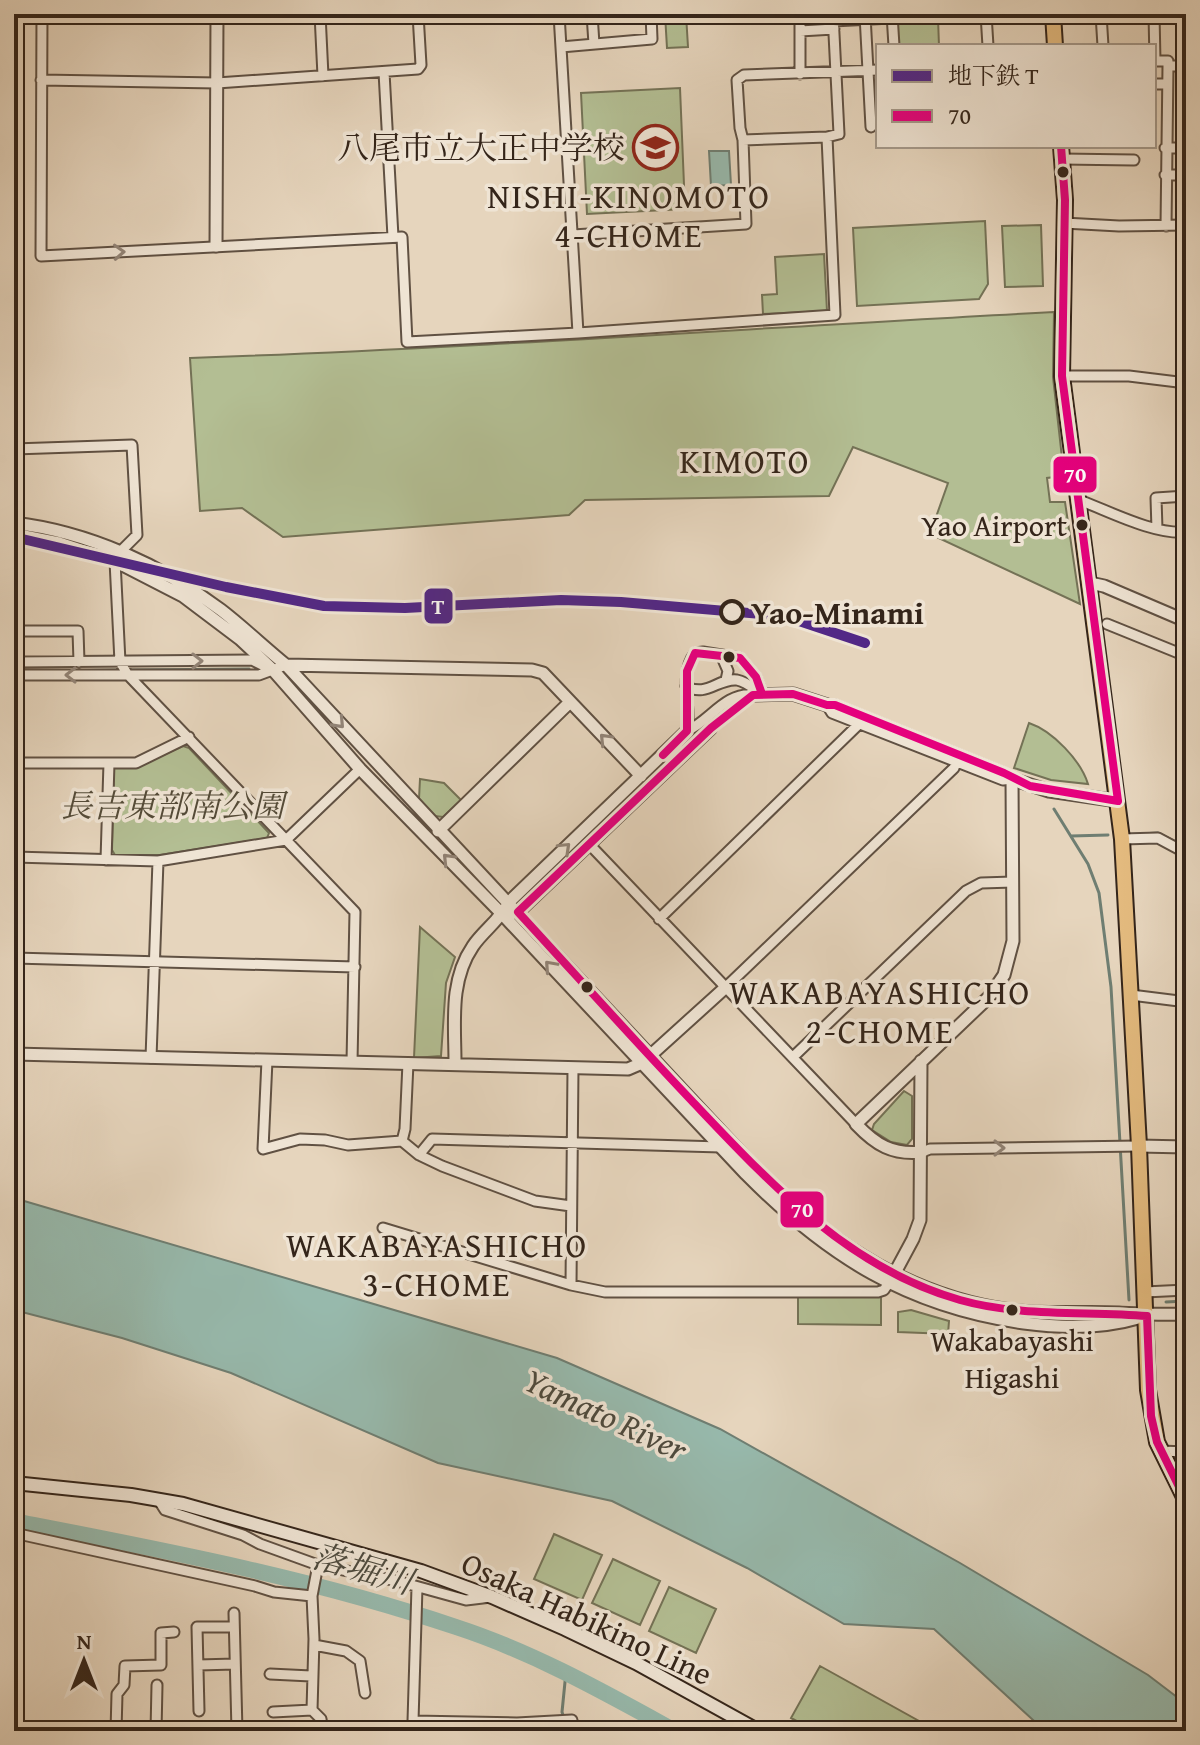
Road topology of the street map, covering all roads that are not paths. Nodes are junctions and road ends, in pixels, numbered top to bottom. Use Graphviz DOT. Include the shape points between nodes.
graph roads {
  1 [pos="42,14"];
  2 [pos="147,14"];
  3 [pos="320,14"];
  4 [pos="418,14"];
  5 [pos="559,14"];
  6 [pos="592,14"];
  7 [pos="651,14"];
  8 [pos="800,14"];
  9 [pos="969,14"];
  10 [pos="986,14"];
  11 [pos="1053,14"];
  12 [pos="1101,14"];
  13 [pos="1154,14"];
  14 [pos="217,15"];
  15 [pos="919,15"];
  16 [pos="947,15"];
  17 [pos="893,16"];
  18 [pos="865,17"];
  19 [pos="834,22"];
  20 [pos="800,31"];
  21 [pos="594,44"];
  22 [pos="894,44"];
  23 [pos="988,44"];
  24 [pos="1055,44"];
  25 [pos="1103,44"];
  26 [pos="1155,44"];
  27 [pos="561,47"];
  28 [pos="1156,61"];
  29 [pos="1168,66"];
  30 [pos="1186,66"];
  31 [pos="873,70"];
  32 [pos="384,72"];
  33 [pos="837,73"];
  34 [pos="800,74"];
  35 [pos="323,76"];
  36 [pos="41,80"];
  37 [pos="217,83"];
  38 [pos="1156,84"];
  39 [pos="1167,84"];
  40 [pos="871,127"];
  41 [pos="827,137"];
  42 [pos="743,140"];
  43 [pos="1165,148"];
  44 [pos="1186,148"];
  45 [pos="1061,152"];
  46 [pos="1134,160"];
  47 [pos="1165,175"];
  48 [pos="1186,175"];
  49 [pos="1064,223"];
  50 [pos="1186,225"];
  51 [pos="1166,226"];
  52 [pos="573,235"];
  53 [pos="393,237"];
  54 [pos="216,246"];
  55 [pos="578,333"];
  56 [pos="1062,376"];
  57 [pos="1186,383"];
  58 [pos="14,449"];
  59 [pos="1186,496"];
  60 [pos="1079,500"];
  61 [pos="14,523"];
  62 [pos="1157,529"];
  63 [pos="1186,532"];
  64 [pos="14,534"];
  65 [pos="118,556"];
  66 [pos="1090,583"];
  67 [pos="1186,621"];
  68 [pos="1107,624"];
  69 [pos="14,631"];
  70 [pos="721,655"];
  71 [pos="1186,656"];
  72 [pos="14,662"];
  73 [pos="79,662"];
  74 [pos="120,662"];
  75 [pos="286,665"];
  76 [pos="273,670"];
  77 [pos="14,675"];
  78 [pos="128,675"];
  79 [pos="726,680"];
  80 [pos="686,686"];
  81 [pos="757,695"];
  82 [pos="570,702"];
  83 [pos="827,705"];
  84 [pos="859,724"];
  85 [pos="711,728"];
  86 [pos="687,731"];
  87 [pos="189,737"];
  88 [pos="957,758"];
  89 [pos="14,763"];
  90 [pos="109,763"];
  91 [pos="360,769"];
  92 [pos="641,776"];
  93 [pos="1012,779"];
  94 [pos="1118,801"];
  95 [pos="438,831"];
  96 [pos="1122,839"];
  97 [pos="286,840"];
  98 [pos="590,845"];
  99 [pos="1186,853"];
  100 [pos="14,857"];
  101 [pos="106,860"];
  102 [pos="158,861"];
  103 [pos="1013,882"];
  104 [pos="509,902"];
  105 [pos="518,912"];
  106 [pos="503,915"];
  107 [pos="659,919"];
  108 [pos="14,958"];
  109 [pos="155,962"];
  110 [pos="355,967"];
  111 [pos="726,987"];
  112 [pos="1131,995"];
  113 [pos="1186,1005"];
  114 [pos="14,1054"];
  115 [pos="793,1057"];
  116 [pos="151,1058"];
  117 [pos="267,1060"];
  118 [pos="646,1060"];
  119 [pos="921,1061"];
  120 [pos="352,1062"];
  121 [pos="408,1063"];
  122 [pos="455,1063"];
  123 [pos="573,1068"];
  124 [pos="856,1124"];
  125 [pos="402,1141"];
  126 [pos="570,1143"];
  127 [pos="1139,1146"];
  128 [pos="721,1147"];
  129 [pos="1186,1147"];
  130 [pos="922,1152"];
  131 [pos="419,1155"];
  132 [pos="571,1206"];
  133 [pos="383,1228"];
  134 [pos="891,1280"];
  135 [pos="571,1285"];
  136 [pos="1186,1290"];
  137 [pos="1145,1292"];
  138 [pos="1186,1314"];
  139 [pos="1147,1316"];
  140 [pos="1161,1451"];
  141 [pos="1186,1452"];
  142 [pos="14,1483"];
  143 [pos="158,1499"];
  144 [pos="1186,1501"];
  145 [pos="14,1533"];
  146 [pos="318,1565"];
  147 [pos="417,1592"];
  148 [pos="312,1596"];
  149 [pos="492,1597"];
  150 [pos="234,1613"];
  151 [pos="234,1627"];
  152 [pos="174,1632"];
  153 [pos="314,1645"];
  154 [pos="235,1664"];
  155 [pos="198,1665"];
  156 [pos="270,1674"];
  157 [pos="311,1676"];
  158 [pos="157,1685"];
  159 [pos="365,1693"];
  160 [pos="312,1710"];
  161 [pos="199,1711"];
  162 [pos="273,1712"];
  163 [pos="567,1720"];
  164 [pos="411,1726"];
  165 [pos="517,1727"];
  166 [pos="116,1731"];
  167 [pos="156,1731"];
  168 [pos="237,1731"];
  169 [pos="323,1731"];
  170 [pos="759,1731"];
  1 -- 36 [label="street"];
  2 -- 14 [label="street"];
  3 -- 35 [label="street"];
  4 -- 32 [label="street" via="421,65"];
  5 -- 27 [label="street"];
  6 -- 21 [label="street"];
  7 -- 21 [label="street" via="652,39"];
  8 -- 20 [label="street"];
  9 -- 16 [label="street"];
  10 -- 23 [label="street"];
  11 -- 24 [label="main road"];
  12 -- 25 [label="street"];
  13 -- 26 [label="street"];
  14 -- 37 [label="street"];
  15 -- 16 [label="street"];
  15 -- 17 [label="street"];
  17 -- 18 [label="street"];
  17 -- 22 [label="street"];
  18 -- 19 [label="street"];
  18 -- 31 [label="street"];
  19 -- 20 [label="street"];
  19 -- 33 [label="street"];
  20 -- 34 [label="street"];
  21 -- 27 [label="street"];
  27 -- 52 [label="street"];
  28 -- 29 [label="street" via="1168,61"];
  29 -- 30 [label="street"];
  29 -- 39 [label="street"];
  31 -- 33 [label="street"];
  31 -- 40 [label="street"];
  32 -- 35 [label="street"];
  32 -- 53 [label="street"];
  33 -- 34 [label="street"];
  33 -- 41 [label="street" via="839,134"];
  34 -- 42 [label="street" via="744,75 737,80"];
  35 -- 37 [label="street"];
  36 -- 37 [label="street"];
  36 -- 54 [label="street, one-way" via="41,256"];
  37 -- 54 [label="street"];
  38 -- 39 [label="street"];
  39 -- 43 [label="street"];
  41 -- 42 [label="street"];
  41 -- 55 [label="street" via="835,315"];
  42 -- 52 [label="street" via="746,224"];
  43 -- 44 [label="street"];
  43 -- 47 [label="street"];
  45 -- 46 [label="street"];
  45 -- 49 [label="main road"];
  47 -- 48 [label="street"];
  47 -- 51 [label="street"];
  49 -- 51 [label="street"];
  49 -- 56 [label="main road"];
  50 -- 51 [label="street"];
  52 -- 55 [label="street"];
  53 -- 54 [label="street"];
  53 -- 55 [label="street" via="402,237 407,342"];
  56 -- 57 [label="street"];
  56 -- 60 [label="main road"];
  58 -- 65 [label="street" via="132,445 137,535"];
  59 -- 62 [label="street" via="1156,498"];
  60 -- 62 [label="street"];
  60 -- 66 [label="main road"];
  61 -- 65 [label="street" via="75,535"];
  62 -- 63 [label="street"];
  64 -- 65 [label="street"];
  65 -- 74 [label="street"];
  65 -- 75 [label="street" via="171,577"];
  65 -- 76 [label="street" via="210,614"];
  66 -- 67 [label="street"];
  66 -- 94 [label="main road"];
  68 -- 71 [label="street"];
  69 -- 73 [label="street" via="78,631"];
  70 -- 79 [label="street"];
  70 -- 80 [label="street" via="695,653"];
  70 -- 81 [label="street" via="740,658 756,677"];
  72 -- 73 [label="street"];
  73 -- 74 [label="street"];
  74 -- 76 [label="street, one-way" via="252,660"];
  74 -- 78 [label="street"];
  75 -- 76 [label="street"];
  75 -- 82 [label="street" via="532,670 543,673"];
  75 -- 95 [label="street, one-way"];
  76 -- 78 [label="street" via="259,675"];
  76 -- 91 [label="street"];
  78 -- 77 [label="street, one-way"];
  78 -- 87 [label="street"];
  79 -- 80 [label="street" via="702,691"];
  79 -- 81 [label="street" via="744,682"];
  80 -- 86 [label="street"];
  81 -- 83 [label="street" via="793,694"];
  81 -- 85 [label="street"];
  81 -- 86 [label="street" via="729,700"];
  92 -- 82 [label="street, one-way"];
  82 -- 95 [label="street"];
  83 -- 84 [label="street" via="832,713"];
  83 -- 88 [label="street"];
  84 -- 88 [label="street"];
  84 -- 107 [label="street"];
  85 -- 98 [label="street"];
  86 -- 92 [label="street"];
  87 -- 90 [label="street" via="136,763"];
  87 -- 97 [label="street"];
  88 -- 93 [label="street" via="1003,780"];
  88 -- 111 [label="street" via="954,768"];
  89 -- 90 [label="street"];
  90 -- 101 [label="street"];
  91 -- 97 [label="street"];
  106 -- 91 [label="street, one-way"];
  104 -- 92 [label="street, one-way"];
  93 -- 94 [label="street" via="1049,791"];
  93 -- 103 [label="street"];
  94 -- 96 [label="main road"];
  95 -- 104 [label="street"];
  96 -- 99 [label="street" via="1158,838"];
  96 -- 112 [label="main road"];
  97 -- 102 [label="street"];
  97 -- 110 [label="street" via="355,912"];
  98 -- 105 [label="street"];
  98 -- 107 [label="street"];
  100 -- 101 [label="street"];
  101 -- 102 [label="street"];
  102 -- 109 [label="street"];
  103 -- 115 [label="street" via="981,883 966,891"];
  103 -- 119 [label="street" via="1013,941 1004,975 989,997"];
  104 -- 105 [label="street"];
  104 -- 106 [label="street"];
  105 -- 106 [label="street"];
  105 -- 118 [label="street"];
  118 -- 106 [label="street, one-way"];
  106 -- 122 [label="street" via="471,948 459,972"];
  107 -- 111 [label="street"];
  108 -- 109 [label="street"];
  109 -- 110 [label="street"];
  109 -- 116 [label="street"];
  110 -- 120 [label="street"];
  111 -- 115 [label="street"];
  111 -- 118 [label="street"];
  112 -- 113 [label="street"];
  112 -- 127 [label="main road"];
  114 -- 116 [label="street"];
  115 -- 124 [label="street"];
  116 -- 117 [label="street"];
  117 -- 120 [label="street"];
  117 -- 125 [label="street" via="263,1149 300,1139 348,1145"];
  118 -- 123 [label="street" via="628,1069"];
  118 -- 128 [label="street"];
  118 -- 134 [label="street" via="795,1208"];
  119 -- 124 [label="street"];
  119 -- 130 [label="street"];
  120 -- 121 [label="street"];
  121 -- 122 [label="street"];
  121 -- 125 [label="street"];
  122 -- 123 [label="street"];
  123 -- 126 [label="street"];
  124 -- 130 [label="street" via="879,1146"];
  125 -- 131 [label="street"];
  126 -- 128 [label="street"];
  126 -- 131 [label="street" via="432,1139"];
  126 -- 132 [label="street"];
  127 -- 129 [label="street"];
  130 -- 127 [label="street, one-way"];
  127 -- 137 [label="main road"];
  128 -- 134 [label="street" via="802,1227 833,1251"];
  130 -- 134 [label="street" via="920,1220"];
  131 -- 132 [label="street" via="535,1201"];
  132 -- 135 [label="street"];
  133 -- 135 [label="street"];
  134 -- 135 [label="street" via="878,1292 605,1292"];
  134 -- 139 [label="street" via="934,1303 1048,1326 1117,1325"];
  136 -- 137 [label="street"];
  137 -- 139 [label="main road"];
  138 -- 139 [label="street"];
  139 -- 140 [label="main road" via="1151,1416"];
  140 -- 141 [label="street"];
  140 -- 144 [label="main road"];
  142 -- 143 [label="main road, Osaka Habikino Line"];
  143 -- 146 [label="street" via="165,1510"];
  143 -- 149 [label="main road, Osaka Habikino Line" via="421,1571"];
  145 -- 148 [label="street"];
  146 -- 147 [label="street"];
  146 -- 148 [label="street"];
  147 -- 149 [label="street" via="466,1600"];
  147 -- 164 [label="street"];
  148 -- 153 [label="street"];
  149 -- 170 [label="main road, Osaka Habikino Line" via="636,1663"];
  150 -- 151 [label="street"];
  151 -- 154 [label="street"];
  151 -- 155 [label="street" via="197,1627"];
  152 -- 166 [label="street" via="161,1633 161,1665 125,1666 124,1685 117,1694"];
  153 -- 157 [label="street"];
  153 -- 159 [label="street" via="346,1651 360,1661"];
  154 -- 155 [label="street"];
  154 -- 168 [label="street"];
  155 -- 161 [label="street"];
  156 -- 157 [label="street"];
  157 -- 160 [label="street"];
  158 -- 167 [label="street"];
  160 -- 162 [label="street"];
  160 -- 169 [label="street"];
  163 -- 165 [label="street"];
  164 -- 165 [label="street"];
}
